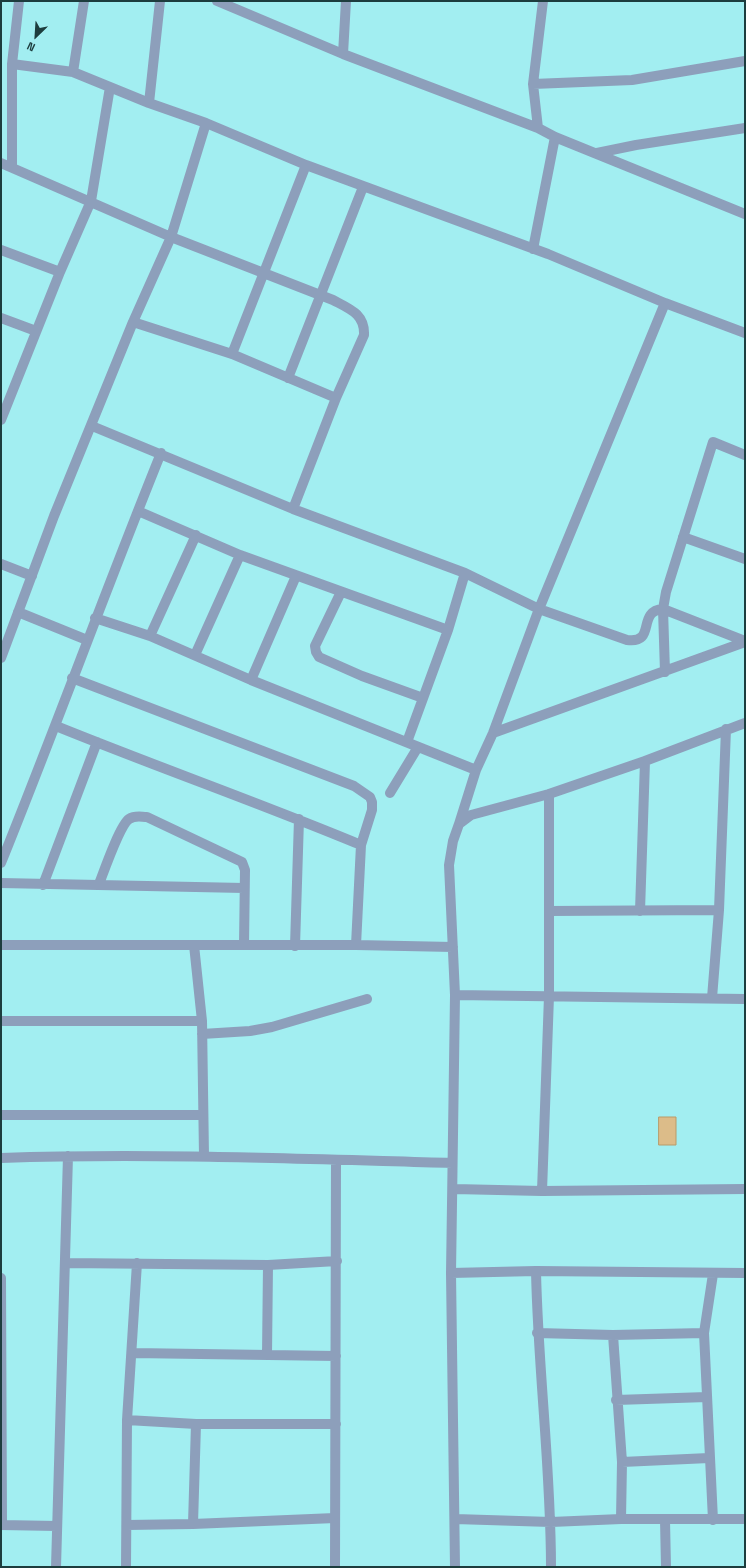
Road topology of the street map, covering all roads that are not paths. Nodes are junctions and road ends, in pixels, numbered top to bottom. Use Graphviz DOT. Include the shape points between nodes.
graph roads {
  1 [pos="19,1"];
  2 [pos="84,1"];
  3 [pos="160,1"];
  4 [pos="217,1"];
  5 [pos="346,1"];
  6 [pos="543,1"];
  7 [pos="343,54"];
  8 [pos="745,61"];
  9 [pos="12,64"];
  10 [pos="73,72"];
  11 [pos="533,84"];
  12 [pos="110,87"];
  13 [pos="149,104"];
  14 [pos="206,122"];
  15 [pos="538,128"];
  16 [pos="745,128"];
  17 [pos="555,137"];
  18 [pos="597,153"];
  19 [pos="1,163"];
  20 [pos="306,165"];
  21 [pos="12,167"];
  22 [pos="363,187"];
  23 [pos="90,201"];
  24 [pos="745,214"];
  25 [pos="171,237"];
  26 [pos="533,249"];
  27 [pos="1,250"];
  28 [pos="60,272"];
  29 [pos="263,274"];
  30 [pos="322,296"];
  31 [pos="665,303"];
  32 [pos="1,318"];
  33 [pos="133,322"];
  34 [pos="36,331"];
  35 [pos="745,333"];
  36 [pos="232,354"];
  37 [pos="288,378"];
  38 [pos="336,398"];
  39 [pos="4,405"];
  40 [pos="1,420"];
  41 [pos="92,426"];
  42 [pos="161,453"];
  43 [pos="745,455"];
  44 [pos="293,509"];
  45 [pos="138,512"];
  46 [pos="196,535"];
  47 [pos="683,537"];
  48 [pos="240,555"];
  49 [pos="745,559"];
  50 [pos="1,564"];
  51 [pos="465,573"];
  52 [pos="32,576"];
  53 [pos="296,576"];
  54 [pos="341,592"];
  55 [pos="538,609"];
  56 [pos="663,609"];
  57 [pos="18,612"];
  58 [pos="95,618"];
  59 [pos="448,630"];
  60 [pos="150,636"];
  61 [pos="87,640"];
  62 [pos="745,641"];
  63 [pos="195,655"];
  64 [pos="1,658"];
  65 [pos="665,672"];
  66 [pos="72,678"];
  67 [pos="251,680"];
  68 [pos="423,698"];
  69 [pos="745,723"];
  70 [pos="56,726"];
  71 [pos="726,729"];
  72 [pos="493,733"];
  73 [pos="97,742"];
  74 [pos="407,742"];
  75 [pos="418,747"];
  76 [pos="645,761"];
  77 [pos="476,770"];
  78 [pos="390,794"];
  79 [pos="548,794"];
  80 [pos="299,819"];
  81 [pos="459,824"];
  82 [pos="361,845"];
  83 [pos="1,863"];
  84 [pos="1,883"];
  85 [pos="98,884"];
  86 [pos="43,885"];
  87 [pos="244,888"];
  88 [pos="719,910"];
  89 [pos="549,911"];
  90 [pos="640,911"];
  91 [pos="1,945"];
  92 [pos="194,945"];
  93 [pos="244,945"];
  94 [pos="356,945"];
  95 [pos="295,946"];
  96 [pos="454,947"];
  97 [pos="455,995"];
  98 [pos="548,996"];
  99 [pos="712,998"];
  100 [pos="367,999"];
  101 [pos="745,999"];
  102 [pos="1,1021"];
  103 [pos="202,1021"];
  104 [pos="202,1034"];
  105 [pos="1,1115"];
  106 [pos="202,1115"];
  107 [pos="68,1156"];
  108 [pos="204,1156"];
  109 [pos="1,1158"];
  110 [pos="336,1160"];
  111 [pos="452,1163"];
  112 [pos="454,1189"];
  113 [pos="745,1189"];
  114 [pos="542,1191"];
  115 [pos="337,1261"];
  116 [pos="66,1262"];
  117 [pos="137,1263"];
  118 [pos="268,1265"];
  119 [pos="536,1271"];
  120 [pos="451,1272"];
  121 [pos="745,1273"];
  122 [pos="713,1274"];
  123 [pos="1,1278"];
  124 [pos="537,1333"];
  125 [pos="704,1333"];
  126 [pos="614,1335"];
  127 [pos="133,1353"];
  128 [pos="267,1355"];
  129 [pos="336,1356"];
  130 [pos="706,1397"];
  131 [pos="616,1400"];
  132 [pos="127,1420"];
  133 [pos="196,1424"];
  134 [pos="336,1424"];
  135 [pos="709,1458"];
  136 [pos="622,1462"];
  137 [pos="335,1518"];
  138 [pos="455,1519"];
  139 [pos="620,1519"];
  140 [pos="665,1520"];
  141 [pos="713,1520"];
  142 [pos="745,1520"];
  143 [pos="551,1522"];
  144 [pos="193,1524"];
  145 [pos="2,1525"];
  146 [pos="127,1525"];
  147 [pos="57,1526"];
  148 [pos="56,1567"];
  149 [pos="126,1567"];
  150 [pos="335,1567"];
  151 [pos="455,1567"];
  152 [pos="551,1567"];
  153 [pos="666,1567"];
  1 -- 9 [label="street"];
  2 -- 10 [label="street"];
  3 -- 13 [label="street"];
  4 -- 7 [label="street"];
  5 -- 7 [label="street"];
  6 -- 11 [label="street"];
  7 -- 15 [label="street"];
  8 -- 11 [label="street" via="632,80"];
  9 -- 10 [label="street"];
  9 -- 21 [label="street"];
  10 -- 12 [label="street"];
  11 -- 15 [label="street"];
  12 -- 13 [label="street"];
  12 -- 23 [label="street"];
  13 -- 14 [label="street"];
  14 -- 20 [label="street"];
  14 -- 25 [label="street"];
  15 -- 17 [label="street"];
  16 -- 18 [label="street"];
  17 -- 18 [label="street"];
  17 -- 26 [label="street"];
  18 -- 24 [label="street"];
  19 -- 21 [label="street"];
  20 -- 22 [label="street"];
  20 -- 29 [label="street"];
  21 -- 23 [label="street"];
  22 -- 26 [label="street"];
  22 -- 30 [label="street"];
  23 -- 25 [label="street"];
  23 -- 28 [label="street"];
  25 -- 29 [label="street"];
  25 -- 33 [label="street"];
  26 -- 31 [label="street"];
  27 -- 28 [label="street"];
  28 -- 34 [label="street"];
  29 -- 30 [label="street"];
  29 -- 36 [label="street"];
  30 -- 37 [label="street"];
  30 -- 38 [label="street" via="348,308 360,317 364,324 364,335"];
  31 -- 35 [label="street"];
  31 -- 55 [label="street"];
  32 -- 34 [label="street"];
  33 -- 36 [label="street"];
  33 -- 41 [label="street"];
  34 -- 39 [label="street"];
  36 -- 37 [label="street"];
  37 -- 38 [label="street"];
  38 -- 44 [label="street"];
  39 -- 40 [label="street"];
  41 -- 42 [label="street"];
  41 -- 52 [label="street"];
  42 -- 44 [label="street"];
  42 -- 45 [label="street"];
  43 -- 47 [label="street" via="713,442"];
  44 -- 51 [label="street"];
  45 -- 46 [label="street"];
  45 -- 58 [label="street"];
  46 -- 48 [label="street"];
  46 -- 60 [label="street"];
  47 -- 49 [label="street"];
  47 -- 56 [label="street"];
  48 -- 53 [label="street"];
  48 -- 63 [label="street"];
  50 -- 52 [label="street"];
  51 -- 55 [label="street"];
  51 -- 59 [label="street"];
  52 -- 57 [label="street"];
  53 -- 54 [label="street"];
  53 -- 67 [label="street"];
  54 -- 59 [label="street"];
  54 -- 68 [label="street" via="315,646 319,657"];
  55 -- 56 [label="street" via="636,641 645,634 651,614"];
  55 -- 72 [label="street"];
  56 -- 62 [label="street"];
  56 -- 65 [label="street"];
  57 -- 61 [label="street"];
  57 -- 64 [label="street"];
  58 -- 60 [label="street"];
  58 -- 61 [label="street"];
  59 -- 68 [label="street"];
  60 -- 63 [label="street"];
  61 -- 66 [label="street"];
  62 -- 65 [label="street"];
  63 -- 67 [label="street"];
  65 -- 72 [label="street"];
  66 -- 70 [label="street"];
  66 -- 82 [label="street" via="354,786 370,797 372,802"];
  67 -- 74 [label="street"];
  68 -- 74 [label="street"];
  69 -- 71 [label="street"];
  70 -- 73 [label="street"];
  70 -- 83 [label="street"];
  71 -- 76 [label="street"];
  71 -- 88 [label="street"];
  72 -- 77 [label="street"];
  73 -- 80 [label="street"];
  73 -- 86 [label="street"];
  74 -- 75 [label="street"];
  75 -- 77 [label="street"];
  75 -- 78 [label="street"];
  76 -- 79 [label="street"];
  76 -- 90 [label="street"];
  77 -- 81 [label="street"];
  79 -- 81 [label="street" via="487,809 471,815"];
  79 -- 89 [label="street"];
  80 -- 82 [label="street"];
  80 -- 95 [label="street"];
  81 -- 96 [label="street" via="449,865"];
  82 -- 94 [label="street"];
  84 -- 86 [label="street"];
  85 -- 86 [label="street"];
  85 -- 87 [label="street"];
  85 -- 87 [label="street" via="121,830 128,820 135,816 147,817 242,862 245,870"];
  87 -- 93 [label="street"];
  88 -- 90 [label="street"];
  88 -- 99 [label="street"];
  89 -- 90 [label="street"];
  89 -- 98 [label="street"];
  91 -- 92 [label="street"];
  92 -- 93 [label="street"];
  92 -- 103 [label="street"];
  93 -- 95 [label="street"];
  94 -- 95 [label="street"];
  94 -- 96 [label="street"];
  96 -- 97 [label="street"];
  97 -- 98 [label="street"];
  97 -- 111 [label="street"];
  98 -- 99 [label="street"];
  98 -- 114 [label="street"];
  99 -- 101 [label="street"];
  100 -- 104 [label="street" via="272,1027"];
  102 -- 103 [label="street"];
  103 -- 104 [label="street"];
  104 -- 106 [label="street"];
  105 -- 106 [label="street"];
  106 -- 108 [label="street"];
  107 -- 108 [label="street"];
  107 -- 109 [label="street"];
  107 -- 116 [label="street"];
  108 -- 110 [label="street"];
  110 -- 111 [label="street"];
  110 -- 115 [label="street"];
  111 -- 112 [label="street"];
  112 -- 114 [label="street"];
  112 -- 120 [label="street"];
  113 -- 114 [label="street"];
  115 -- 118 [label="street"];
  115 -- 129 [label="street"];
  116 -- 117 [label="street"];
  116 -- 147 [label="street"];
  117 -- 118 [label="street"];
  117 -- 127 [label="street"];
  118 -- 128 [label="street"];
  119 -- 120 [label="street"];
  119 -- 122 [label="street"];
  119 -- 124 [label="street"];
  120 -- 138 [label="street"];
  121 -- 122 [label="street"];
  122 -- 125 [label="street"];
  123 -- 145 [label="street"];
  124 -- 126 [label="street"];
  124 -- 143 [label="street"];
  125 -- 126 [label="street"];
  125 -- 130 [label="street"];
  126 -- 131 [label="street"];
  127 -- 128 [label="street"];
  127 -- 132 [label="street"];
  128 -- 129 [label="street"];
  129 -- 134 [label="street"];
  130 -- 131 [label="street"];
  130 -- 135 [label="street"];
  131 -- 136 [label="street"];
  132 -- 133 [label="street"];
  132 -- 146 [label="street"];
  133 -- 134 [label="street"];
  133 -- 144 [label="street"];
  134 -- 137 [label="street"];
  135 -- 136 [label="street"];
  135 -- 141 [label="street"];
  136 -- 139 [label="street"];
  137 -- 144 [label="street"];
  137 -- 150 [label="street"];
  138 -- 143 [label="street"];
  138 -- 151 [label="street"];
  139 -- 140 [label="street"];
  139 -- 143 [label="street"];
  140 -- 141 [label="street"];
  140 -- 153 [label="street"];
  141 -- 142 [label="street"];
  143 -- 152 [label="street"];
  144 -- 146 [label="street"];
  145 -- 147 [label="street"];
  146 -- 149 [label="street"];
  147 -- 148 [label="street"];
}
